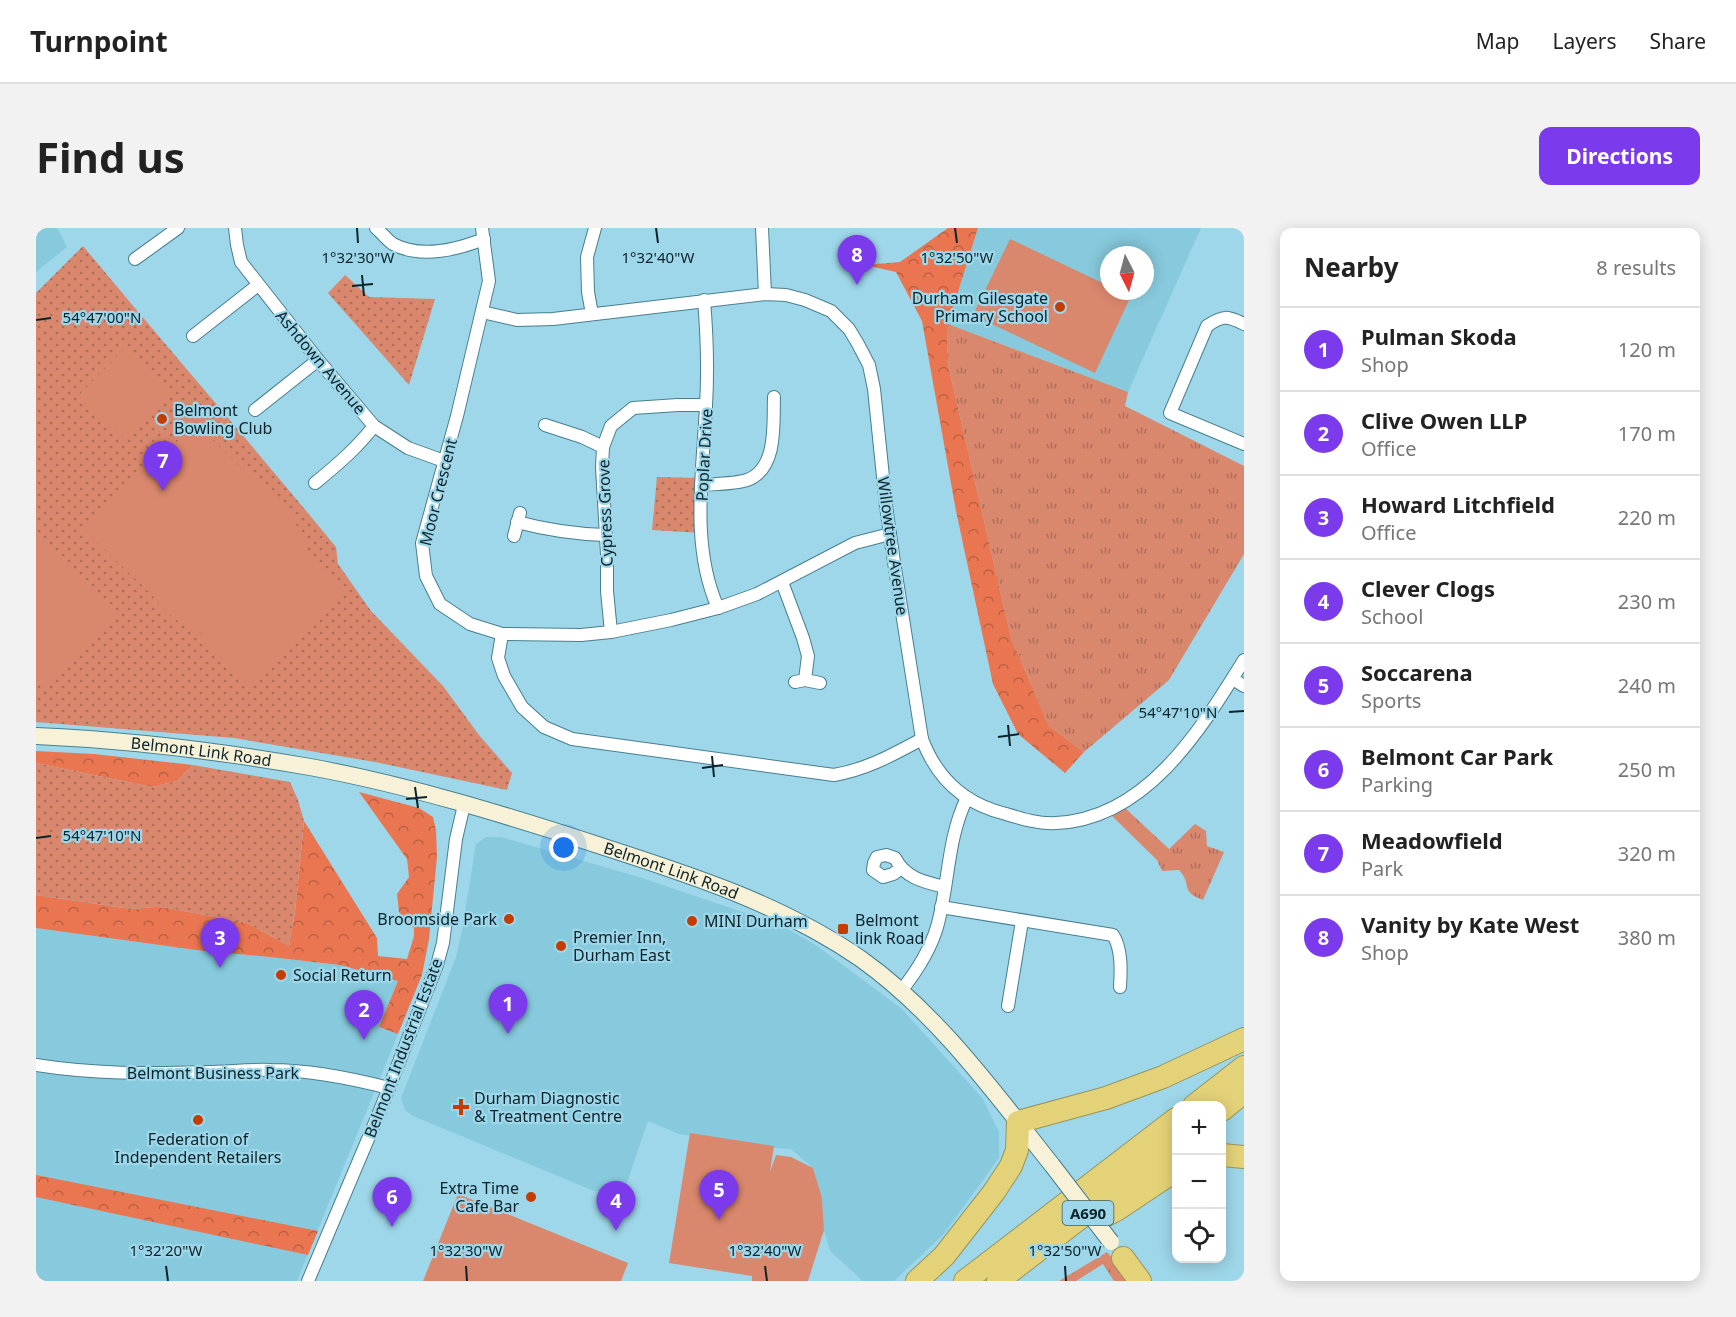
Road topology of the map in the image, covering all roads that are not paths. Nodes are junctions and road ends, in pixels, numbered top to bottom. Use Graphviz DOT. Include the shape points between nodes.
graph roads {
  1 [pos="178,228"];
  2 [pos="235,228"];
  3 [pos="376,228"];
  4 [pos="595,228"];
  5 [pos="762,228"];
  6 [pos="483,233"];
  7 [pos="135,260"];
  8 [pos="258,285"];
  9 [pos="765,294"];
  10 [pos="704,300"];
  11 [pos="482,312"];
  12 [pos="592,314"];
  13 [pos="1244,324"];
  14 [pos="193,336"];
  15 [pos="318,360"];
  16 [pos="774,397"];
  17 [pos="706,405"];
  18 [pos="255,410"];
  19 [pos="374,426"];
  20 [pos="545,426"];
  21 [pos="1244,444"];
  22 [pos="603,447"];
  23 [pos="444,461"];
  24 [pos="315,483"];
  25 [pos="701,485"];
  26 [pos="890,534"];
  27 [pos="605,535"];
  28 [pos="514,536"];
  29 [pos="782,582"];
  30 [pos="718,608"];
  31 [pos="611,632"];
  32 [pos="502,634"];
  33 [pos="1244,660"];
  34 [pos="1233,679"];
  35 [pos="820,683"];
  36 [pos="1244,686"];
  37 [pos="36,736"];
  38 [pos="922,739"];
  39 [pos="967,798"];
  40 [pos="464,805"];
  41 [pos="900,869"];
  42 [pos="945,887"];
  43 [pos="941,907"];
  44 [pos="1022,921"];
  45 [pos="1120,987"];
  46 [pos="901,991"];
  47 [pos="1008,1006"];
  48 [pos="1244,1039"];
  49 [pos="36,1065"];
  50 [pos="1244,1067"];
  51 [pos="389,1088"];
  52 [pos="1244,1092"];
  53 [pos="1200,1101"];
  54 [pos="1226,1106"];
  55 [pos="1018,1122"];
  56 [pos="1172,1122"];
  57 [pos="1172,1147"];
  58 [pos="1226,1156"];
  59 [pos="1244,1158"];
  60 [pos="1172,1173"];
  61 [pos="1036,1252"];
  62 [pos="1131,1267"];
  63 [pos="308,1281"];
  64 [pos="917,1281"];
  65 [pos="965,1281"];
  66 [pos="998,1281"];
  1 -- 7 [label="street"];
  2 -- 8 [label="street, Ashdown Avenue" via="241,262"];
  3 -- 6 [label="street" via="392,243 413,252 459,249"];
  4 -- 12 [label="street" via="587,257"];
  5 -- 9 [label="street"];
  6 -- 11 [label="street, Moor Crescent" via="489,281"];
  8 -- 14 [label="street"];
  8 -- 15 [label="street, Ashdown Avenue"];
  9 -- 10 [label="street, Willowtree Avenue"];
  9 -- 26 [label="street, Willowtree Avenue" via="786,295 831,311 845,325 869,365"];
  10 -- 12 [label="street, Willowtree Avenue"];
  10 -- 17 [label="street, Poplar Drive"];
  11 -- 12 [label="street, Willowtree Avenue" via="517,320"];
  11 -- 23 [label="street, Moor Crescent"];
  13 -- 21 [label="street" via="1224,317 1207,326 1170,413"];
  15 -- 18 [label="street"];
  15 -- 19 [label="street, Ashdown Avenue"];
  16 -- 25 [label="street" via="772,441 768,461 759,474 746,480"];
  17 -- 22 [label="street, Cypress Grove" via="633,408 611,426"];
  17 -- 25 [label="street, Poplar Drive"];
  19 -- 23 [label="street, Ashdown Avenue" via="408,448"];
  19 -- 24 [label="street" via="343,461"];
  20 -- 22 [label="street"];
  22 -- 27 [label="street, Cypress Grove"];
  23 -- 32 [label="street, Moor Crescent" via="422,543 426,576 440,604 470,624"];
  25 -- 30 [label="street, Poplar Drive" via="706,570"];
  26 -- 29 [label="street, Moor Crescent" via="855,543"];
  26 -- 38 [label="street, Willowtree Avenue"];
  27 -- 28 [label="street" via="560,532 519,518"];
  27 -- 31 [label="street, Cypress Grove"];
  29 -- 30 [label="street, Moor Crescent"];
  29 -- 35 [label="street" via="804,638 807,656 800,681"];
  30 -- 31 [label="street, Moor Crescent"];
  31 -- 32 [label="street, Moor Crescent"];
  32 -- 38 [label="street" via="498,658 522,707 544,727 572,739 834,775 870,766"];
  33 -- 34 [label="street, Willowtree Avenue"];
  34 -- 36 [label="street"];
  34 -- 39 [label="street, Willowtree Avenue" via="1179,756 1128,799 1099,814 1078,821 1031,821"];
  37 -- 40 [label="street, Belmont Link Road" via="200,750 310,767"];
  38 -- 39 [label="street, Willowtree Avenue" via="936,769"];
  39 -- 42 [label="street" via="955,832"];
  40 -- 46 [label="street, Belmont Link Road" via="723,887 781,912 843,947"];
  40 -- 51 [label="street, Belmont Industrial Estate" via="443,943"];
  41 -- 42 [label="street" via="924,882"];
  42 -- 43 [label="street"];
  43 -- 44 [label="street"];
  43 -- 46 [label="street" via="931,946"];
  44 -- 45 [label="street" via="1113,935 1117,942"];
  44 -- 47 [label="street"];
  46 -- 55 [label="street, Belmont Link Road" via="961,1050"];
  48 -- 55 [label="highway" via="1116,1095"];
  49 -- 51 [label="street, Belmont Business Park" via="153,1074 291,1071 345,1077"];
  50 -- 53 [label="highway"];
  51 -- 63 [label="street, Belmont Industrial Estate"];
  52 -- 54 [label="highway"];
  55 -- 62 [label="street, Belmont Link Road, bridge"];
  55 -- 64 [label="highway" via="1017,1150 1011,1166 944,1256"];
  56 -- 65 [label="highway, A690"];
  57 -- 61 [label="highway, A690"];
  58 -- 59 [label="highway"];
  60 -- 61 [label="highway" via="1116,1210"];
  61 -- 66 [label="highway, A690"];
}
